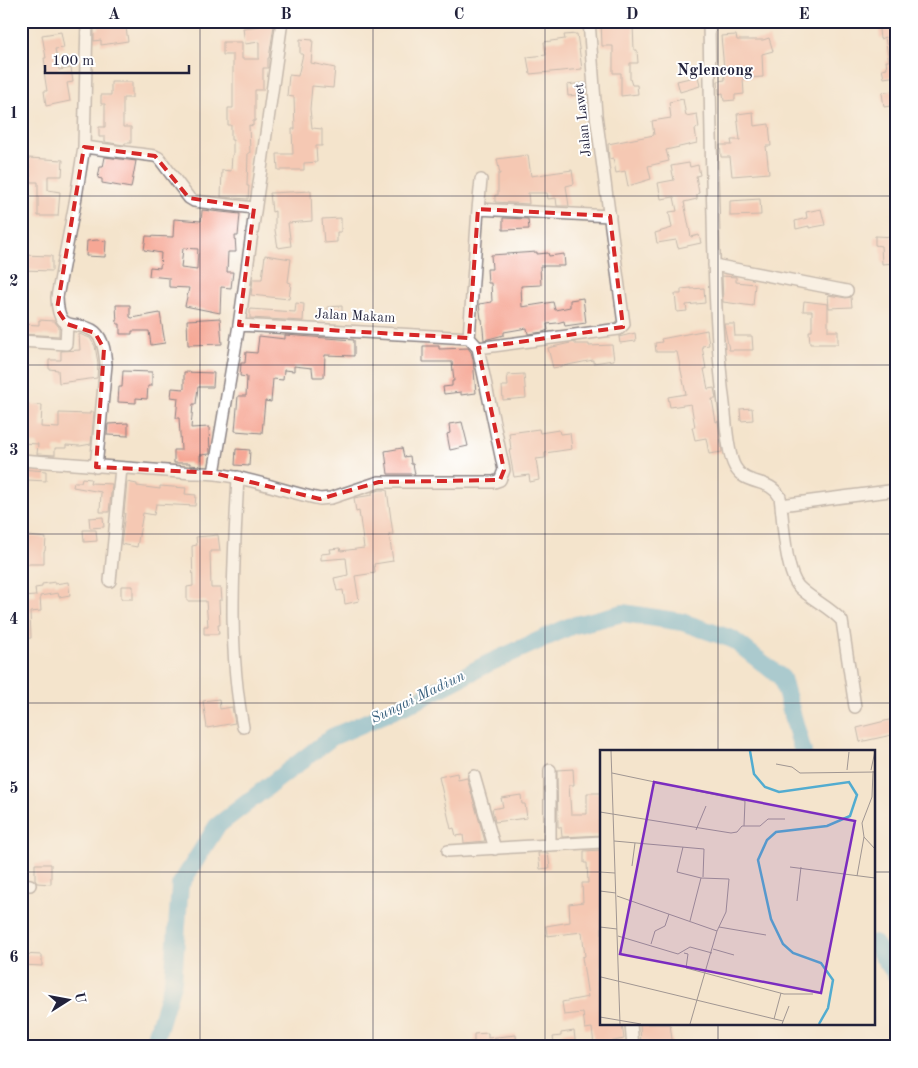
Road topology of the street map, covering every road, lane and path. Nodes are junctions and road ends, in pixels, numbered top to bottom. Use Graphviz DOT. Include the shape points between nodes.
graph roads {
  1 [pos="87,21"];
  2 [pos="282,21"];
  3 [pos="589,21"];
  4 [pos="709,21"];
  5 [pos="84,147"];
  6 [pos="481,180"];
  7 [pos="254,208"];
  8 [pos="478,209"];
  9 [pos="610,216"];
  10 [pos="714,265"];
  11 [pos="847,291"];
  12 [pos="68,324"];
  13 [pos="239,325"];
  14 [pos="469,338"];
  15 [pos="21,341"];
  16 [pos="478,348"];
  17 [pos="21,460"];
  18 [pos="96,467"];
  19 [pos="121,468"];
  20 [pos="214,473"];
  21 [pos="238,477"];
  22 [pos="897,490"];
  23 [pos="781,505"];
  24 [pos="110,581"];
  25 [pos="855,707"];
  26 [pos="243,727"];
  27 [pos="550,770"];
  28 [pos="474,776"];
  29 [pos="600,842"];
  30 [pos="550,845"];
  31 [pos="495,849"];
  32 [pos="448,852"];
  33 [pos="631,1026"];
  34 [pos="633,1047"];
  1 -- 5 [label="street"];
  2 -- 7 [label="street"];
  3 -- 9 [label="street, Jalan Lawet" via="596,114"];
  4 -- 10 [label="street"];
  5 -- 7 [label="street" via="155,156 194,201"];
  5 -- 12 [label="street" via="57,297 57,308"];
  6 -- 8 [label="street"];
  7 -- 13 [label="street"];
  8 -- 9 [label="street"];
  8 -- 14 [label="street"];
  9 -- 16 [label="street, Jalan Lawet" via="625,322 623,327"];
  10 -- 11 [label="street"];
  10 -- 23 [label="street" via="718,356 734,465 741,476 775,489"];
  12 -- 15 [label="street" via="66,344"];
  12 -- 18 [label="street" via="96,333 104,349 106,365"];
  13 -- 14 [label="street, Jalan Makam"];
  13 -- 20 [label="street"];
  14 -- 16 [label="street"];
  16 -- 21 [label="street" via="504,470 500,480 379,482 320,499"];
  17 -- 18 [label="street"];
  18 -- 19 [label="street"];
  19 -- 20 [label="street"];
  19 -- 24 [label="street"];
  20 -- 21 [label="street"];
  21 -- 26 [label="street" via="232,598 238,702"];
  22 -- 23 [label="street"];
  23 -- 25 [label="street" via="794,579 799,587 842,621"];
  27 -- 30 [label="street"];
  28 -- 31 [label="street"];
  29 -- 30 [label="street"];
  30 -- 31 [label="street"];
  31 -- 32 [label="street"];
  33 -- 34 [label="street"];
}
